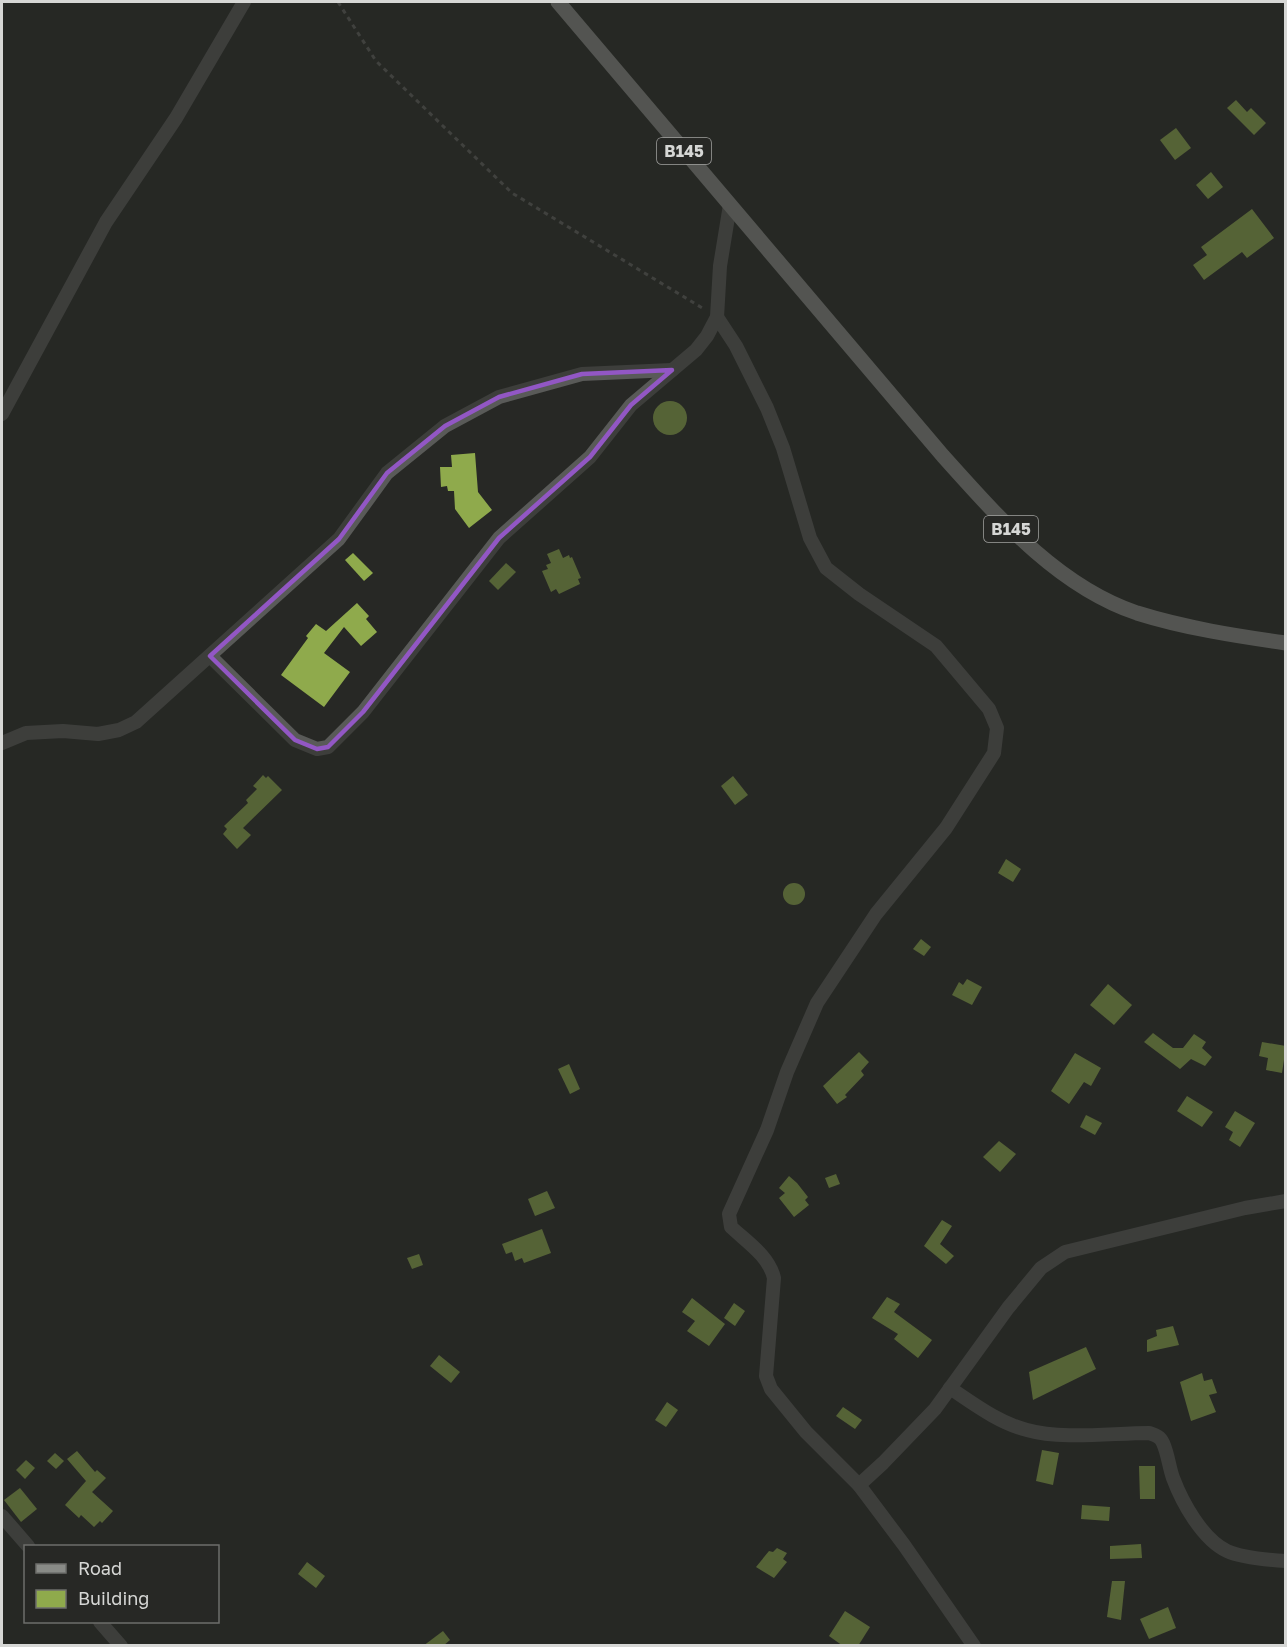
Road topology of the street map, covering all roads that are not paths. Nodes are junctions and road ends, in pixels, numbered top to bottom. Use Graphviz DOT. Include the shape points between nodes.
graph roads {
  1 [pos="244,2"];
  2 [pos="558,2"];
  3 [pos="730,205"];
  4 [pos="717,317"];
  5 [pos="672,370"];
  6 [pos="2,414"];
  7 [pos="1286,643"];
  8 [pos="210,656"];
  9 [pos="2,743"];
  10 [pos="1286,1201"];
  11 [pos="950,1388"];
  12 [pos="859,1485"];
  13 [pos="2,1516"];
  14 [pos="27,1545"];
  15 [pos="1286,1560"];
  16 [pos="101,1623"];
  17 [pos="121,1646"];
  18 [pos="974,1646"];
  1 -- 6 [label="street" via="176,118 106,222"];
  2 -- 3 [label="main road, B145"];
  3 -- 4 [label="street"];
  3 -- 7 [label="main road, B145" via="943,456 995,514 1047,561 1093,592 1136,612 1230,635"];
  4 -- 5 [label="street" via="696,350"];
  4 -- 12 [label="street" via="767,408 810,538 826,568 936,646 989,709 998,728 994,753 946,828 876,914 817,1003 729,1214 731,1227 768,1262 774,1278 766,1367 771,1389 806,1432"];
  5 -- 8 [label="street" via="582,374 499,397 445,426 387,473 339,539"];
  5 -- 8 [label="street" via="631,405 590,457 499,538 363,712 328,747 317,748 295,740"];
  8 -- 9 [label="street" via="136,722 119,730 98,734 26,733"];
  10 -- 11 [label="street" via="1065,1252 1041,1268"];
  11 -- 12 [label="street" via="928,1416"];
  11 -- 15 [label="street" via="993,1417 1027,1430 1051,1434 1157,1435 1187,1508 1206,1533 1227,1551 1265,1560"];
  12 -- 18 [label="street"];
  13 -- 14 [label="street"];
  16 -- 17 [label="street"];
}
